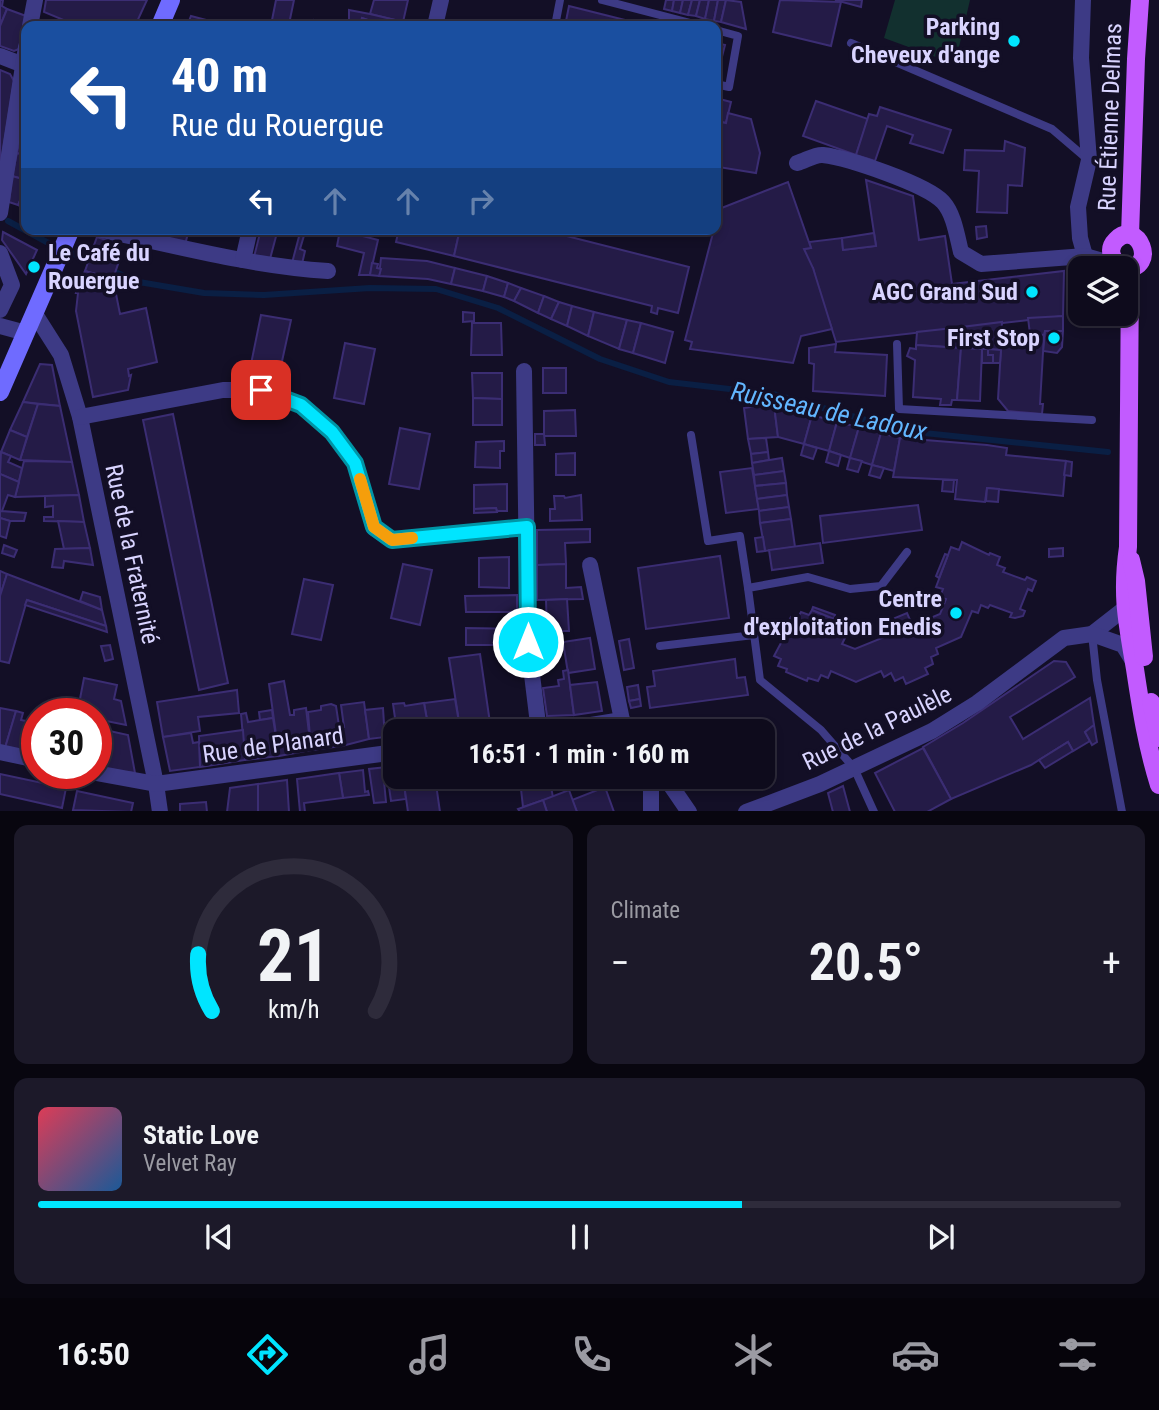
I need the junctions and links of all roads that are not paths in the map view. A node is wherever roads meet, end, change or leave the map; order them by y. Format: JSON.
{"nodes":[{"id":1,"x":35,"y":0,"type":"edge"},
{"id":2,"x":171,"y":0,"type":"edge"},
{"id":3,"x":441,"y":0,"type":"edge"},
{"id":4,"x":560,"y":0,"type":"edge"},
{"id":5,"x":602,"y":0,"type":"edge"},
{"id":6,"x":1083,"y":0,"type":"edge"},
{"id":7,"x":1140,"y":0,"type":"edge"},
{"id":8,"x":31,"y":21,"type":"edge"},
{"id":9,"x":162,"y":21,"type":"edge"},
{"id":10,"x":436,"y":21,"type":"edge"},
{"id":11,"x":556,"y":21,"type":"edge"},
{"id":12,"x":683,"y":21,"type":"edge"},
{"id":13,"x":721,"y":31,"type":"edge"},
{"id":14,"x":851,"y":43,"type":"dead end"},
{"id":15,"x":0,"y":56,"type":"edge"},
{"id":16,"x":21,"y":64,"type":"edge"},
{"id":17,"x":721,"y":85,"type":"edge"},
{"id":18,"x":21,"y":89,"type":"edge"},
{"id":19,"x":1089,"y":160,"type":"junction"},
{"id":20,"x":797,"y":163,"type":"dead end"},
{"id":21,"x":0,"y":212,"type":"edge"},
{"id":22,"x":68,"y":235,"type":"edge"},
{"id":23,"x":125,"y":235,"type":"edge"},
{"id":24,"x":249,"y":235,"type":"edge"},
{"id":25,"x":1130,"y":235,"type":"junction"},
{"id":26,"x":1112,"y":245,"type":"junction"},
{"id":27,"x":0,"y":253,"type":"edge"},
{"id":28,"x":1085,"y":256,"type":"joint"},
{"id":29,"x":1112,"y":256,"type":"edge"},
{"id":30,"x":1068,"y":257,"type":"edge"},
{"id":31,"x":243,"y":260,"type":"junction"},
{"id":32,"x":1138,"y":264,"type":"edge"},
{"id":33,"x":328,"y":271,"type":"dead end"},
{"id":34,"x":0,"y":310,"type":"edge"},
{"id":35,"x":35,"y":314,"type":"junction"},
{"id":36,"x":0,"y":326,"type":"edge"},
{"id":37,"x":1126,"y":326,"type":"edge"},
{"id":38,"x":26,"y":333,"type":"junction"},
{"id":39,"x":897,"y":344,"type":"dead end"},
{"id":40,"x":524,"y":372,"type":"dead end"},
{"id":41,"x":0,"y":392,"type":"edge"},
{"id":42,"x":80,"y":417,"type":"junction"},
{"id":43,"x":1092,"y":420,"type":"dead end"},
{"id":44,"x":691,"y":435,"type":"dead end"},
{"id":45,"x":527,"y":527,"type":"junction"},
{"id":46,"x":1128,"y":547,"type":"junction"},
{"id":47,"x":907,"y":552,"type":"dead end"},
{"id":48,"x":590,"y":565,"type":"dead end"},
{"id":49,"x":748,"y":588,"type":"junction"},
{"id":50,"x":1124,"y":609,"type":"junction"},
{"id":51,"x":1093,"y":634,"type":"junction"},
{"id":52,"x":754,"y":635,"type":"junction"},
{"id":53,"x":660,"y":646,"type":"dead end"},
{"id":54,"x":1133,"y":661,"type":"junction"},
{"id":55,"x":537,"y":719,"type":"edge"},
{"id":56,"x":624,"y":719,"type":"edge"},
{"id":57,"x":1159,"y":738,"type":"edge"},
{"id":58,"x":0,"y":752,"type":"edge"},
{"id":59,"x":383,"y":754,"type":"edge"},
{"id":60,"x":21,"y":757,"type":"edge"},
{"id":61,"x":854,"y":768,"type":"junction"},
{"id":62,"x":112,"y":776,"type":"edge"},
{"id":63,"x":156,"y":784,"type":"junction"},
{"id":64,"x":1159,"y":785,"type":"edge"},
{"id":65,"x":651,"y":789,"type":"edge"},
{"id":66,"x":674,"y":789,"type":"edge"},
{"id":67,"x":160,"y":811,"type":"edge"},
{"id":68,"x":651,"y":811,"type":"edge"},
{"id":69,"x":690,"y":811,"type":"edge"},
{"id":70,"x":746,"y":811,"type":"edge"},
{"id":71,"x":874,"y":811,"type":"edge"},
{"id":72,"x":1122,"y":811,"type":"edge"}],
"edges":[{"from":1,"to":8,"type":"street"},
{"from":2,"to":9,"type":"main road"},
{"from":3,"to":10,"type":"street"},
{"from":4,"to":11,"type":"lane"},
{"from":5,"to":12,"type":"lane"},
{"from":6,"to":19,"type":"street"},
{"from":7,"to":25,"type":"main road","name":"Rue Étienne Delmas"},
{"from":13,"to":17,"type":"lane"},
{"from":14,"to":19,"type":"lane"},
{"from":15,"to":16,"type":"street"},
{"from":18,"to":21,"type":"street"},
{"from":19,"to":28,"type":"street"},
{"from":20,"to":30,"type":"street"},
{"from":22,"to":35,"type":"main road"},
{"from":23,"to":31,"type":"street"},
{"from":24,"to":31,"type":"street"},
{"from":25,"to":26,"type":"main road","name":"Rue Étienne Delmas"},
{"from":25,"to":32,"type":"main road","name":"Rue Étienne Delmas"},
{"from":26,"to":28,"type":"street"},
{"from":26,"to":29,"type":"main road","name":"Rue Étienne Delmas"},
{"from":27,"to":34,"type":"street"},
{"from":31,"to":33,"type":"street"},
{"from":35,"to":38,"type":"main road"},
{"from":35,"to":42,"type":"street","name":"Rue de la Fraternité"},
{"from":36,"to":38,"type":"street"},
{"from":37,"to":46,"type":"main road","name":"Rue Étienne Delmas"},
{"from":38,"to":41,"type":"main road"},
{"from":39,"to":43,"type":"lane"},
{"from":40,"to":45,"type":"street"},
{"from":42,"to":45,"type":"street"},
{"from":42,"to":63,"type":"street","name":"Rue de la Fraternité"},
{"from":44,"to":49,"type":"lane"},
{"from":45,"to":55,"type":"street"},
{"from":46,"to":50,"type":"main road","name":"Rue Étienne Delmas"},
{"from":46,"to":57,"type":"main road","name":"Rue Étienne Delmas"},
{"from":47,"to":49,"type":"lane"},
{"from":48,"to":56,"type":"street"},
{"from":49,"to":52,"type":"lane"},
{"from":50,"to":51,"type":"street","name":"Rue de la Paulèle"},
{"from":50,"to":54,"type":"main road","name":"Rue Étienne Delmas"},
{"from":51,"to":54,"type":"street"},
{"from":51,"to":61,"type":"street","name":"Rue de la Paulèle"},
{"from":51,"to":72,"type":"lane"},
{"from":52,"to":53,"type":"lane"},
{"from":52,"to":61,"type":"lane"},
{"from":54,"to":64,"type":"main road","name":"Rue Étienne Delmas"},
{"from":58,"to":60,"type":"street"},
{"from":59,"to":63,"type":"street","name":"Rue de Planard"},
{"from":61,"to":70,"type":"street","name":"Rue de la Paulèle"},
{"from":61,"to":71,"type":"lane"},
{"from":62,"to":63,"type":"street","name":"Rue de Planard"},
{"from":63,"to":67,"type":"street","name":"Rue de la Fraternité"},
{"from":65,"to":68,"type":"street"},
{"from":66,"to":69,"type":"street"}]}
